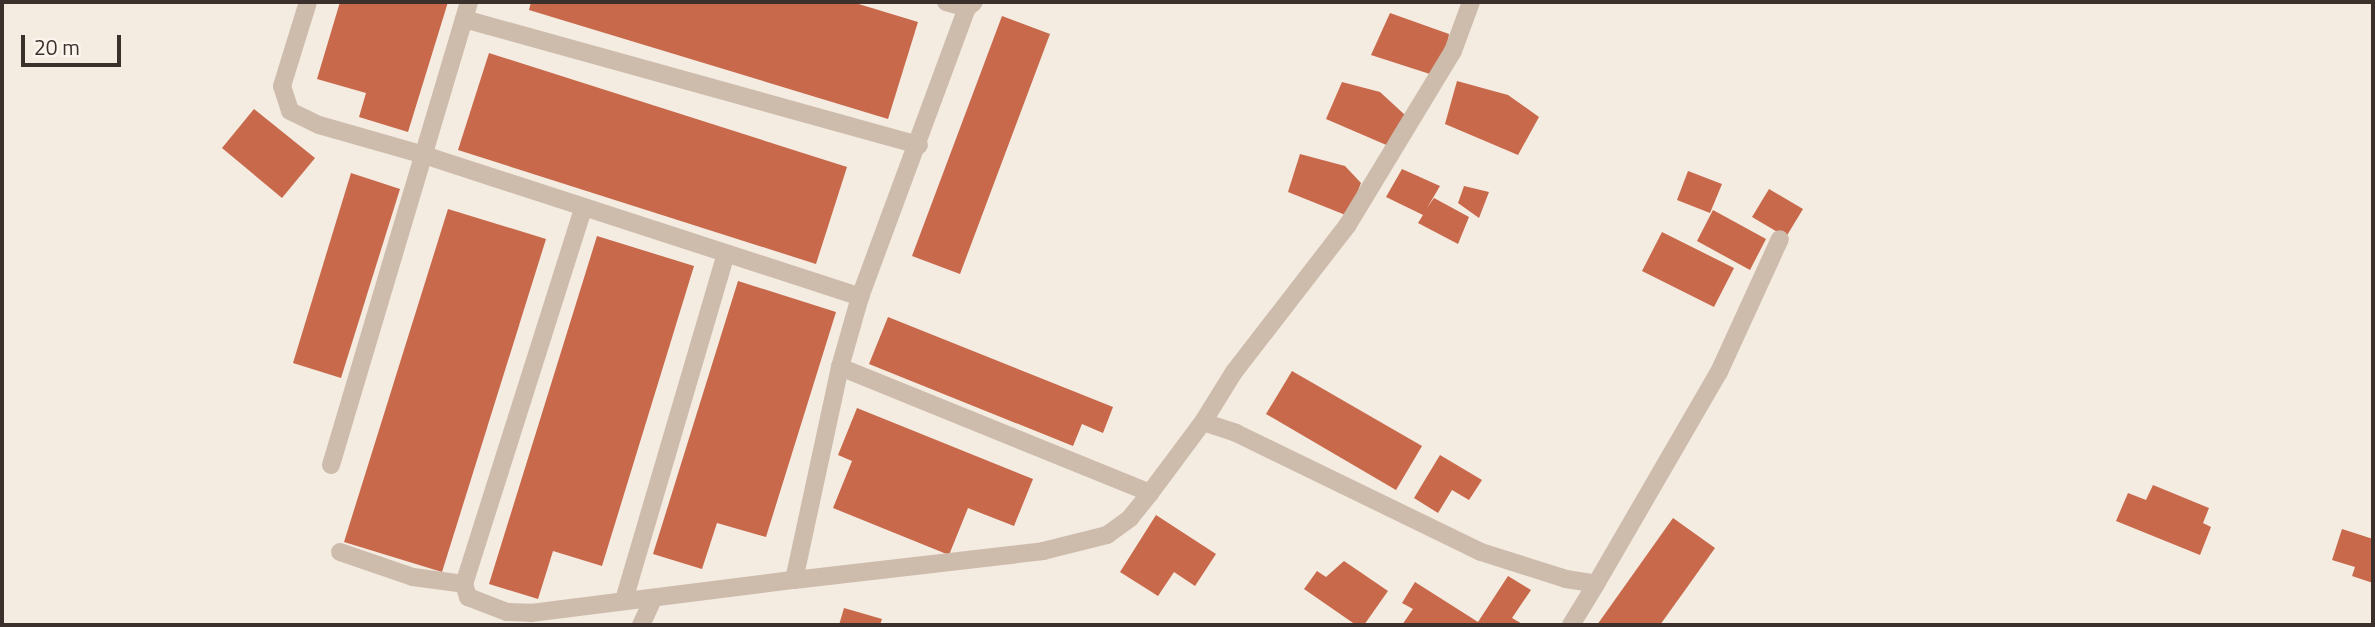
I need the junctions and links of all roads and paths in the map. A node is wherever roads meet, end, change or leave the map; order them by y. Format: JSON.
{"nodes":[{"id":1,"x":308,"y":2,"type":"edge"},
{"id":2,"x":946,"y":2,"type":"edge"},
{"id":3,"x":1471,"y":2,"type":"edge"},
{"id":4,"x":970,"y":5,"type":"edge"},
{"id":5,"x":466,"y":10,"type":"edge"},
{"id":6,"x":919,"y":145,"type":"junction"},
{"id":7,"x":424,"y":155,"type":"junction"},
{"id":8,"x":583,"y":209,"type":"junction"},
{"id":9,"x":1780,"y":239,"type":"dead end"},
{"id":10,"x":726,"y":254,"type":"junction"},
{"id":11,"x":860,"y":297,"type":"junction"},
{"id":12,"x":840,"y":368,"type":"junction"},
{"id":13,"x":1203,"y":422,"type":"junction"},
{"id":14,"x":331,"y":465,"type":"dead end"},
{"id":15,"x":1150,"y":493,"type":"junction"},
{"id":16,"x":340,"y":552,"type":"dead end"},
{"id":17,"x":794,"y":580,"type":"junction"},
{"id":18,"x":464,"y":584,"type":"junction"},
{"id":19,"x":1596,"y":584,"type":"junction"},
{"id":20,"x":653,"y":598,"type":"junction"},
{"id":21,"x":624,"y":600,"type":"junction"},
{"id":22,"x":641,"y":625,"type":"edge"},
{"id":23,"x":1571,"y":625,"type":"edge"}],
"edges":[{"from":1,"to":7,"type":"street"},
{"from":2,"to":4,"type":"street"},
{"from":3,"to":13,"type":"street"},
{"from":4,"to":6,"type":"street"},
{"from":5,"to":6,"type":"street"},
{"from":5,"to":7,"type":"street"},
{"from":6,"to":11,"type":"street"},
{"from":7,"to":8,"type":"street"},
{"from":7,"to":14,"type":"street"},
{"from":8,"to":10,"type":"street"},
{"from":8,"to":18,"type":"street"},
{"from":9,"to":19,"type":"street"},
{"from":10,"to":11,"type":"street"},
{"from":10,"to":21,"type":"street"},
{"from":11,"to":12,"type":"street"},
{"from":12,"to":15,"type":"street"},
{"from":12,"to":17,"type":"street"},
{"from":13,"to":15,"type":"street"},
{"from":13,"to":19,"type":"street"},
{"from":15,"to":17,"type":"street"},
{"from":16,"to":18,"type":"street"},
{"from":17,"to":20,"type":"street"},
{"from":18,"to":21,"type":"street"},
{"from":19,"to":23,"type":"street"},
{"from":20,"to":21,"type":"street"},
{"from":20,"to":22,"type":"street"}]}
